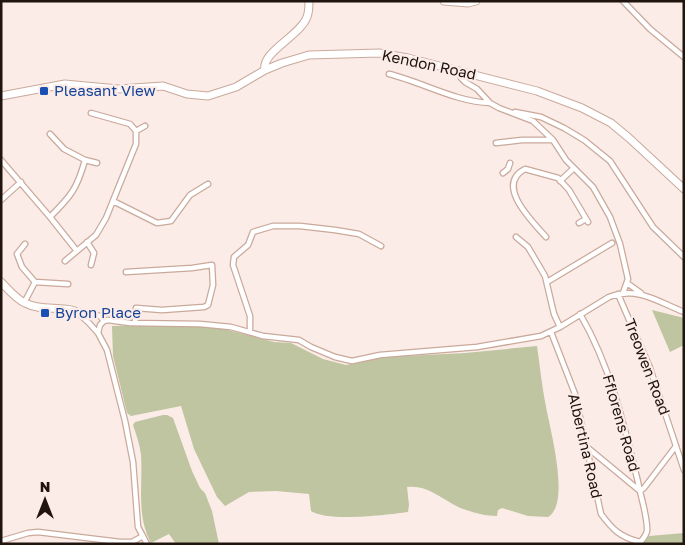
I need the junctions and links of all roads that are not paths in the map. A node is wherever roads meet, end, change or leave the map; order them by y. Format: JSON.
{"nodes":[{"id":1,"x":309,"y":1,"type":"edge"},
{"id":2,"x":444,"y":1,"type":"edge"},
{"id":3,"x":476,"y":1,"type":"edge"},
{"id":4,"x":623,"y":1,"type":"edge"},
{"id":5,"x":684,"y":57,"type":"edge"},
{"id":6,"x":265,"y":70,"type":"junction"},
{"id":7,"x":461,"y":72,"type":"junction"},
{"id":8,"x":389,"y":74,"type":"dead end"},
{"id":9,"x":1,"y":96,"type":"edge"},
{"id":10,"x":490,"y":103,"type":"junction"},
{"id":11,"x":91,"y":112,"type":"dead end"},
{"id":12,"x":513,"y":112,"type":"junction"},
{"id":13,"x":145,"y":126,"type":"dead end"},
{"id":14,"x":136,"y":131,"type":"junction"},
{"id":15,"x":50,"y":134,"type":"dead end"},
{"id":16,"x":553,"y":140,"type":"junction"},
{"id":17,"x":496,"y":142,"type":"dead end"},
{"id":18,"x":1,"y":160,"type":"edge"},
{"id":19,"x":85,"y":160,"type":"junction"},
{"id":20,"x":97,"y":163,"type":"dead end"},
{"id":21,"x":510,"y":163,"type":"dead end"},
{"id":22,"x":574,"y":168,"type":"junction"},
{"id":23,"x":508,"y":169,"type":"junction"},
{"id":24,"x":503,"y":173,"type":"dead end"},
{"id":25,"x":516,"y":176,"type":"junction"},
{"id":26,"x":560,"y":180,"type":"junction"},
{"id":27,"x":21,"y":182,"type":"junction"},
{"id":28,"x":208,"y":184,"type":"dead end"},
{"id":29,"x":684,"y":188,"type":"edge"},
{"id":30,"x":1,"y":200,"type":"edge"},
{"id":31,"x":113,"y":201,"type":"junction"},
{"id":32,"x":50,"y":217,"type":"junction"},
{"id":33,"x":579,"y":223,"type":"dead end"},
{"id":34,"x":516,"y":237,"type":"dead end"},
{"id":35,"x":546,"y":237,"type":"dead end"},
{"id":36,"x":87,"y":242,"type":"junction"},
{"id":37,"x":612,"y":243,"type":"dead end"},
{"id":38,"x":25,"y":244,"type":"dead end"},
{"id":39,"x":381,"y":246,"type":"dead end"},
{"id":40,"x":77,"y":251,"type":"junction"},
{"id":41,"x":684,"y":257,"type":"edge"},
{"id":42,"x":66,"y":261,"type":"dead end"},
{"id":43,"x":91,"y":265,"type":"dead end"},
{"id":44,"x":126,"y":272,"type":"dead end"},
{"id":45,"x":1,"y":282,"type":"edge"},
{"id":46,"x":35,"y":282,"type":"junction"},
{"id":47,"x":547,"y":282,"type":"junction"},
{"id":48,"x":627,"y":283,"type":"junction"},
{"id":49,"x":68,"y":284,"type":"dead end"},
{"id":50,"x":620,"y":294,"type":"junction"},
{"id":51,"x":642,"y":294,"type":"junction"},
{"id":52,"x":24,"y":303,"type":"junction"},
{"id":53,"x":76,"y":311,"type":"junction"},
{"id":54,"x":684,"y":312,"type":"edge"},
{"id":55,"x":580,"y":314,"type":"junction"},
{"id":56,"x":104,"y":322,"type":"junction"},
{"id":57,"x":135,"y":323,"type":"junction"},
{"id":58,"x":560,"y":327,"type":"junction"},
{"id":59,"x":250,"y":332,"type":"junction"},
{"id":60,"x":551,"y":332,"type":"junction"},
{"id":61,"x":98,"y":333,"type":"junction"},
{"id":62,"x":676,"y":446,"type":"junction"},
{"id":63,"x":588,"y":448,"type":"junction"},
{"id":64,"x":684,"y":470,"type":"edge"},
{"id":65,"x":640,"y":491,"type":"junction"},
{"id":66,"x":143,"y":536,"type":"junction"},
{"id":67,"x":1,"y":541,"type":"edge"},
{"id":68,"x":640,"y":543,"type":"edge"},
{"id":69,"x":147,"y":544,"type":"edge"}],
"edges":[{"from":1,"to":6,"type":"main road"},
{"from":2,"to":3,"type":"main road"},
{"from":4,"to":5,"type":"street"},
{"from":6,"to":7,"type":"main road","name":"Kendon Road"},
{"from":6,"to":9,"type":"main road","name":"Kendon Road"},
{"from":7,"to":10,"type":"street"},
{"from":7,"to":29,"type":"main road","name":"Kendon Road"},
{"from":8,"to":10,"type":"street"},
{"from":10,"to":12,"type":"street"},
{"from":11,"to":14,"type":"street"},
{"from":12,"to":16,"type":"street"},
{"from":12,"to":41,"type":"street"},
{"from":13,"to":14,"type":"street"},
{"from":14,"to":31,"type":"street"},
{"from":15,"to":19,"type":"street"},
{"from":16,"to":17,"type":"street"},
{"from":16,"to":22,"type":"street"},
{"from":18,"to":27,"type":"street"},
{"from":19,"to":20,"type":"street"},
{"from":19,"to":32,"type":"street"},
{"from":21,"to":23,"type":"street"},
{"from":22,"to":26,"type":"street"},
{"from":22,"to":48,"type":"street"},
{"from":23,"to":24,"type":"street"},
{"from":23,"to":25,"type":"street"},
{"from":25,"to":26,"type":"street"},
{"from":25,"to":35,"type":"street"},
{"from":26,"to":33,"type":"street"},
{"from":27,"to":30,"type":"street"},
{"from":27,"to":32,"type":"street"},
{"from":28,"to":31,"type":"street"},
{"from":31,"to":36,"type":"street"},
{"from":32,"to":40,"type":"street"},
{"from":34,"to":47,"type":"street"},
{"from":36,"to":40,"type":"street"},
{"from":36,"to":43,"type":"street"},
{"from":37,"to":47,"type":"street"},
{"from":38,"to":46,"type":"street"},
{"from":39,"to":59,"type":"street"},
{"from":40,"to":42,"type":"street"},
{"from":44,"to":57,"type":"street"},
{"from":45,"to":52,"type":"main road"},
{"from":46,"to":49,"type":"street"},
{"from":46,"to":52,"type":"street"},
{"from":47,"to":58,"type":"street"},
{"from":48,"to":50,"type":"street"},
{"from":48,"to":51,"type":"street"},
{"from":50,"to":51,"type":"street"},
{"from":50,"to":55,"type":"street"},
{"from":50,"to":62,"type":"street","name":"Treowen Road"},
{"from":51,"to":54,"type":"street"},
{"from":52,"to":53,"type":"main road"},
{"from":53,"to":56,"type":"street"},
{"from":53,"to":61,"type":"street"},
{"from":55,"to":58,"type":"street"},
{"from":55,"to":65,"type":"street","name":"Fflorens Road"},
{"from":56,"to":57,"type":"street"},
{"from":56,"to":61,"type":"street"},
{"from":57,"to":59,"type":"street"},
{"from":58,"to":60,"type":"street"},
{"from":59,"to":60,"type":"street"},
{"from":60,"to":63,"type":"street","name":"Albertina Road"},
{"from":61,"to":66,"type":"street"},
{"from":62,"to":64,"type":"street","name":"Treowen Road"},
{"from":62,"to":65,"type":"street"},
{"from":63,"to":65,"type":"street"},
{"from":63,"to":68,"type":"street","name":"Albertina Road"},
{"from":65,"to":68,"type":"street","name":"Fflorens Road"},
{"from":66,"to":67,"type":"street"},
{"from":66,"to":69,"type":"street"}]}
